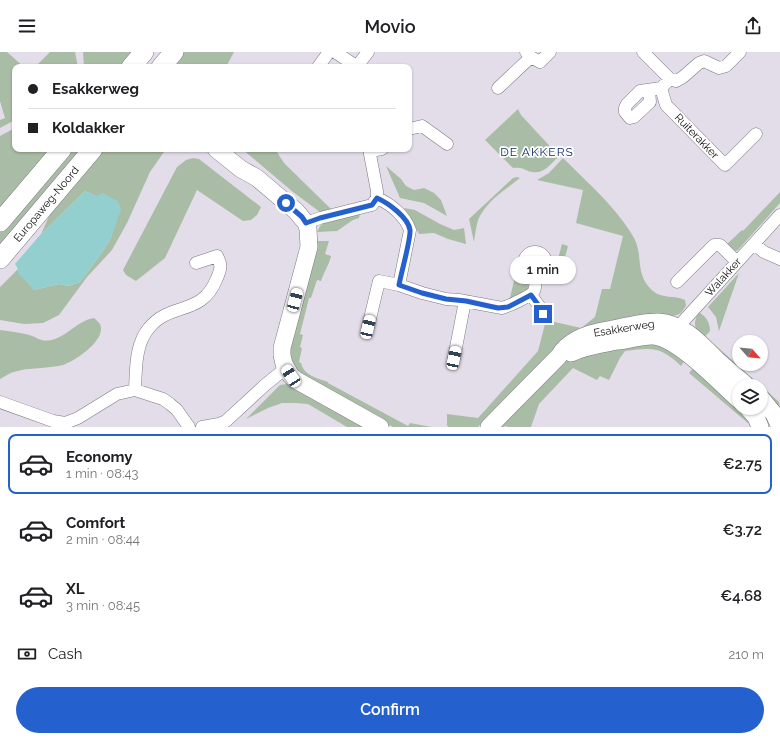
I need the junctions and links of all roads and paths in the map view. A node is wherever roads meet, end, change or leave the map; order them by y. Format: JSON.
{"nodes":[{"id":1,"x":144,"y":52,"type":"edge"},
{"id":2,"x":330,"y":52,"type":"edge"},
{"id":3,"x":335,"y":52,"type":"edge"},
{"id":4,"x":368,"y":52,"type":"edge"},
{"id":5,"x":550,"y":52,"type":"edge"},
{"id":6,"x":643,"y":52,"type":"edge"},
{"id":7,"x":740,"y":52,"type":"edge"},
{"id":8,"x":528,"y":55,"type":"edge"},
{"id":9,"x":134,"y":64,"type":"edge"},
{"id":10,"x":320,"y":64,"type":"edge"},
{"id":11,"x":354,"y":64,"type":"edge"},
{"id":12,"x":359,"y":64,"type":"edge"},
{"id":13,"x":670,"y":79,"type":"junction"},
{"id":14,"x":498,"y":88,"type":"dead end"},
{"id":15,"x":412,"y":128,"type":"edge"},
{"id":16,"x":756,"y":134,"type":"dead end"},
{"id":17,"x":447,"y":144,"type":"dead end"},
{"id":18,"x":59,"y":152,"type":"edge"},
{"id":19,"x":90,"y":152,"type":"edge"},
{"id":20,"x":220,"y":152,"type":"edge"},
{"id":21,"x":233,"y":152,"type":"edge"},
{"id":22,"x":370,"y":152,"type":"edge"},
{"id":23,"x":257,"y":178,"type":"junction"},
{"id":24,"x":377,"y":198,"type":"junction"},
{"id":25,"x":780,"y":215,"type":"edge"},
{"id":26,"x":0,"y":222,"type":"edge"},
{"id":27,"x":306,"y":223,"type":"junction"},
{"id":28,"x":754,"y":244,"type":"junction"},
{"id":29,"x":0,"y":259,"type":"edge"},
{"id":30,"x":780,"y":259,"type":"edge"},
{"id":31,"x":737,"y":262,"type":"junction"},
{"id":32,"x":196,"y":263,"type":"dead end"},
{"id":33,"x":536,"y":275,"type":"dead end"},
{"id":34,"x":677,"y":282,"type":"dead end"},
{"id":35,"x":399,"y":285,"type":"junction"},
{"id":36,"x":531,"y":295,"type":"junction"},
{"id":37,"x":466,"y":301,"type":"junction"},
{"id":38,"x":542,"y":318,"type":"dead end"},
{"id":39,"x":368,"y":327,"type":"dead end"},
{"id":40,"x":674,"y":334,"type":"junction"},
{"id":41,"x":454,"y":358,"type":"dead end"},
{"id":42,"x":286,"y":368,"type":"junction"},
{"id":43,"x":739,"y":379,"type":"edge"},
{"id":44,"x":135,"y":390,"type":"junction"},
{"id":45,"x":732,"y":394,"type":"edge"},
{"id":46,"x":0,"y":402,"type":"edge"},
{"id":47,"x":768,"y":407,"type":"edge"},
{"id":48,"x":754,"y":415,"type":"edge"},
{"id":49,"x":65,"y":425,"type":"edge"},
{"id":50,"x":189,"y":427,"type":"edge"},
{"id":51,"x":202,"y":427,"type":"edge"},
{"id":52,"x":380,"y":427,"type":"edge"},
{"id":53,"x":489,"y":427,"type":"edge"},
{"id":54,"x":760,"y":427,"type":"edge"},
{"id":55,"x":780,"y":427,"type":"edge"}],
"edges":[{"from":1,"to":9,"type":"main road"},
{"from":2,"to":10,"type":"street"},
{"from":3,"to":11,"type":"street"},
{"from":4,"to":12,"type":"street"},
{"from":5,"to":8,"type":"street"},
{"from":6,"to":13,"type":"street"},
{"from":7,"to":13,"type":"street","name":"Ruiterakker"},
{"from":8,"to":14,"type":"street"},
{"from":13,"to":16,"type":"street","name":"Ruiterakker"},
{"from":15,"to":17,"type":"street"},
{"from":18,"to":26,"type":"main road","name":"Europaweg-Noord"},
{"from":19,"to":29,"type":"main road","name":"Europaweg-Noord"},
{"from":20,"to":23,"type":"street"},
{"from":21,"to":23,"type":"street"},
{"from":22,"to":24,"type":"street"},
{"from":23,"to":27,"type":"street"},
{"from":24,"to":27,"type":"street"},
{"from":24,"to":35,"type":"street"},
{"from":25,"to":28,"type":"street","name":"Walakker"},
{"from":27,"to":42,"type":"street"},
{"from":28,"to":30,"type":"street"},
{"from":28,"to":31,"type":"street","name":"Walakker"},
{"from":31,"to":34,"type":"street"},
{"from":31,"to":40,"type":"street","name":"Walakker"},
{"from":32,"to":44,"type":"street"},
{"from":33,"to":36,"type":"street"},
{"from":35,"to":37,"type":"street"},
{"from":35,"to":39,"type":"street"},
{"from":36,"to":37,"type":"street"},
{"from":36,"to":38,"type":"street"},
{"from":37,"to":41,"type":"street"},
{"from":40,"to":43,"type":"street","name":"Esakkerweg"},
{"from":40,"to":45,"type":"street","name":"Esakkerweg"},
{"from":40,"to":53,"type":"street","name":"Esakkerweg"},
{"from":42,"to":51,"type":"street"},
{"from":42,"to":52,"type":"street"},
{"from":44,"to":49,"type":"street"},
{"from":44,"to":50,"type":"street"},
{"from":46,"to":49,"type":"street"},
{"from":47,"to":55,"type":"street"},
{"from":48,"to":54,"type":"street"}]}
